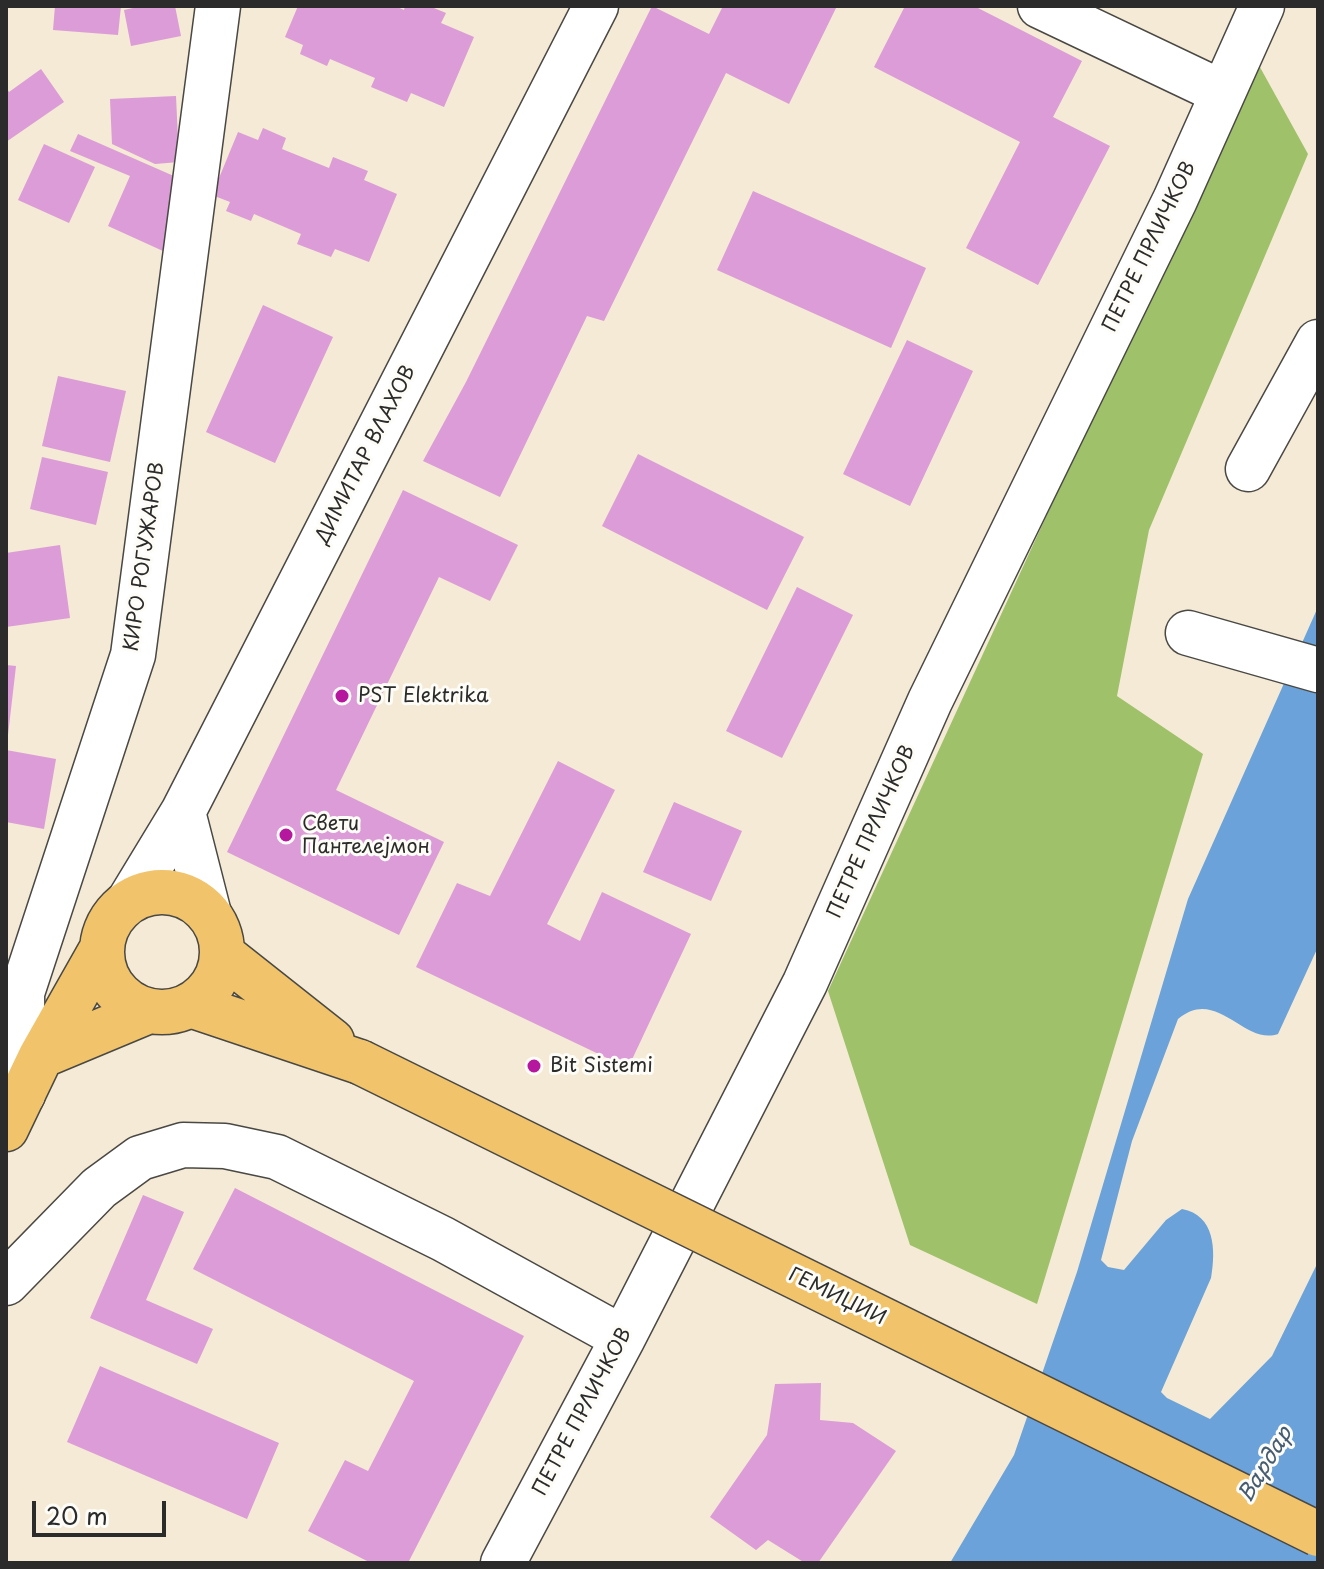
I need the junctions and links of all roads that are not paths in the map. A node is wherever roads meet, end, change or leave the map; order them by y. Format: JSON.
{"nodes":[{"id":1,"x":218,"y":6,"type":"edge"},
{"id":2,"x":596,"y":6,"type":"edge"},
{"id":3,"x":1040,"y":6,"type":"edge"},
{"id":4,"x":1262,"y":6,"type":"edge"},
{"id":5,"x":1221,"y":92,"type":"junction"},
{"id":6,"x":1318,"y":342,"type":"edge"},
{"id":7,"x":1248,"y":469,"type":"dead end"},
{"id":8,"x":1188,"y":633,"type":"dead end"},
{"id":9,"x":1318,"y":670,"type":"edge"},
{"id":10,"x":183,"y":812,"type":"junction"},
{"id":11,"x":129,"y":901,"type":"junction"},
{"id":12,"x":216,"y":934,"type":"junction"},
{"id":13,"x":101,"y":950,"type":"junction"},
{"id":14,"x":170,"y":1008,"type":"junction"},
{"id":15,"x":358,"y":1061,"type":"junction"},
{"id":16,"x":23,"y":1093,"type":"edge"},
{"id":17,"x":6,"y":1283,"type":"edge"},
{"id":18,"x":623,"y":1338,"type":"junction"},
{"id":19,"x":1318,"y":1534,"type":"edge"},
{"id":20,"x":503,"y":1563,"type":"edge"}],
"edges":[{"from":1,"to":16,"type":"street","name":"КИРО РОГУЖАРОВ"},
{"from":2,"to":10,"type":"street","name":"ДИМИТАР ВЛАХОВ"},
{"from":3,"to":5,"type":"street"},
{"from":4,"to":5,"type":"street","name":"ПЕТРЕ ПРЛИЧКОВ"},
{"from":5,"to":18,"type":"street","name":"ПЕТРЕ ПРЛИЧКОВ"},
{"from":6,"to":7,"type":"street"},
{"from":8,"to":9,"type":"street"},
{"from":10,"to":11,"type":"street","name":"ДИМИТАР ВЛАХОВ"},
{"from":10,"to":12,"type":"street"},
{"from":11,"to":12,"type":"main road"},
{"from":11,"to":13,"type":"main road"},
{"from":12,"to":14,"type":"main road"},
{"from":12,"to":15,"type":"main road"},
{"from":13,"to":14,"type":"main road"},
{"from":13,"to":16,"type":"main road"},
{"from":14,"to":15,"type":"main road"},
{"from":14,"to":16,"type":"main road"},
{"from":15,"to":19,"type":"main road","name":"ГЕМИЏИИ","bridge":true},
{"from":17,"to":18,"type":"street"},
{"from":18,"to":20,"type":"street","name":"ПЕТРЕ ПРЛИЧКОВ"}]}
